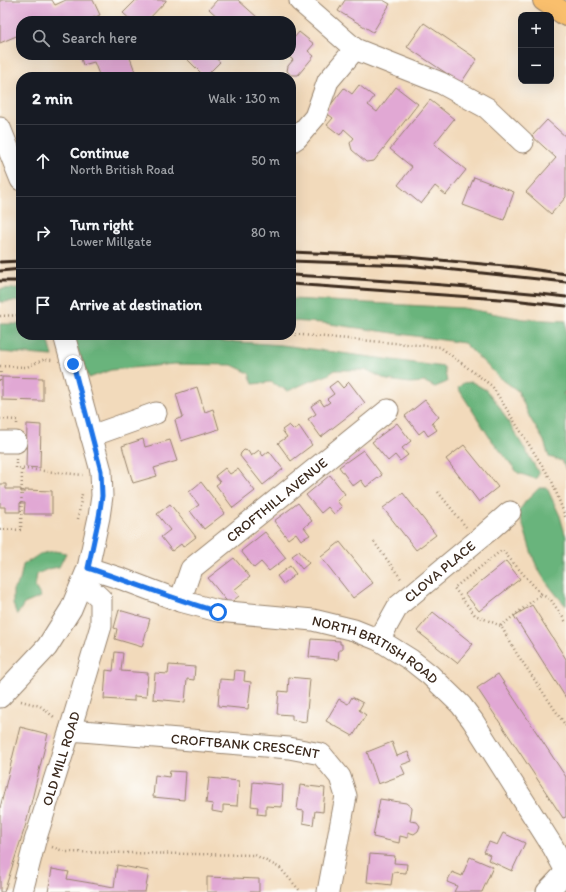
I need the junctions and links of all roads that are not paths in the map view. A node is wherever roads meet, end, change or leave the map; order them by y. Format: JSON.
{"nodes":[{"id":1,"x":544,"y":0,"type":"edge"},
{"id":2,"x":300,"y":1,"type":"edge"},
{"id":3,"x":566,"y":15,"type":"edge"},
{"id":4,"x":355,"y":49,"type":"junction"},
{"id":5,"x":0,"y":128,"type":"edge"},
{"id":6,"x":296,"y":139,"type":"edge"},
{"id":7,"x":523,"y":142,"type":"dead end"},
{"id":8,"x":16,"y":165,"type":"edge"},
{"id":9,"x":66,"y":340,"type":"edge"},
{"id":10,"x":388,"y":410,"type":"dead end"},
{"id":11,"x":156,"y":413,"type":"dead end"},
{"id":12,"x":91,"y":436,"type":"junction"},
{"id":13,"x":510,"y":512,"type":"dead end"},
{"id":14,"x":85,"y":575,"type":"junction"},
{"id":15,"x":180,"y":601,"type":"junction"},
{"id":16,"x":379,"y":640,"type":"junction"},
{"id":17,"x":1,"y":696,"type":"edge"},
{"id":18,"x":70,"y":730,"type":"junction"},
{"id":19,"x":566,"y":871,"type":"edge"},
{"id":20,"x":22,"y":892,"type":"edge"},
{"id":21,"x":328,"y":892,"type":"edge"},
{"id":22,"x":547,"y":892,"type":"edge"}],
"edges":[{"from":1,"to":3,"type":"highway"},
{"from":2,"to":4,"type":"street"},
{"from":4,"to":6,"type":"street"},
{"from":4,"to":7,"type":"street"},
{"from":5,"to":8,"type":"street"},
{"from":9,"to":12,"type":"street"},
{"from":10,"to":15,"type":"street","name":"CROFTHILL AVENUE"},
{"from":11,"to":12,"type":"street"},
{"from":12,"to":14,"type":"street"},
{"from":13,"to":16,"type":"street","name":"CLOVA PLACE"},
{"from":14,"to":15,"type":"street","name":"NORTH BRITISH ROAD"},
{"from":14,"to":17,"type":"street"},
{"from":14,"to":18,"type":"street","name":"OLD MILL ROAD"},
{"from":15,"to":16,"type":"street","name":"NORTH BRITISH ROAD"},
{"from":16,"to":19,"type":"street","name":"NORTH BRITISH ROAD"},
{"from":18,"to":20,"type":"street","name":"OLD MILL ROAD"},
{"from":18,"to":21,"type":"street","name":"CROFTBANK CRESCENT"},
{"from":19,"to":22,"type":"street"}]}
